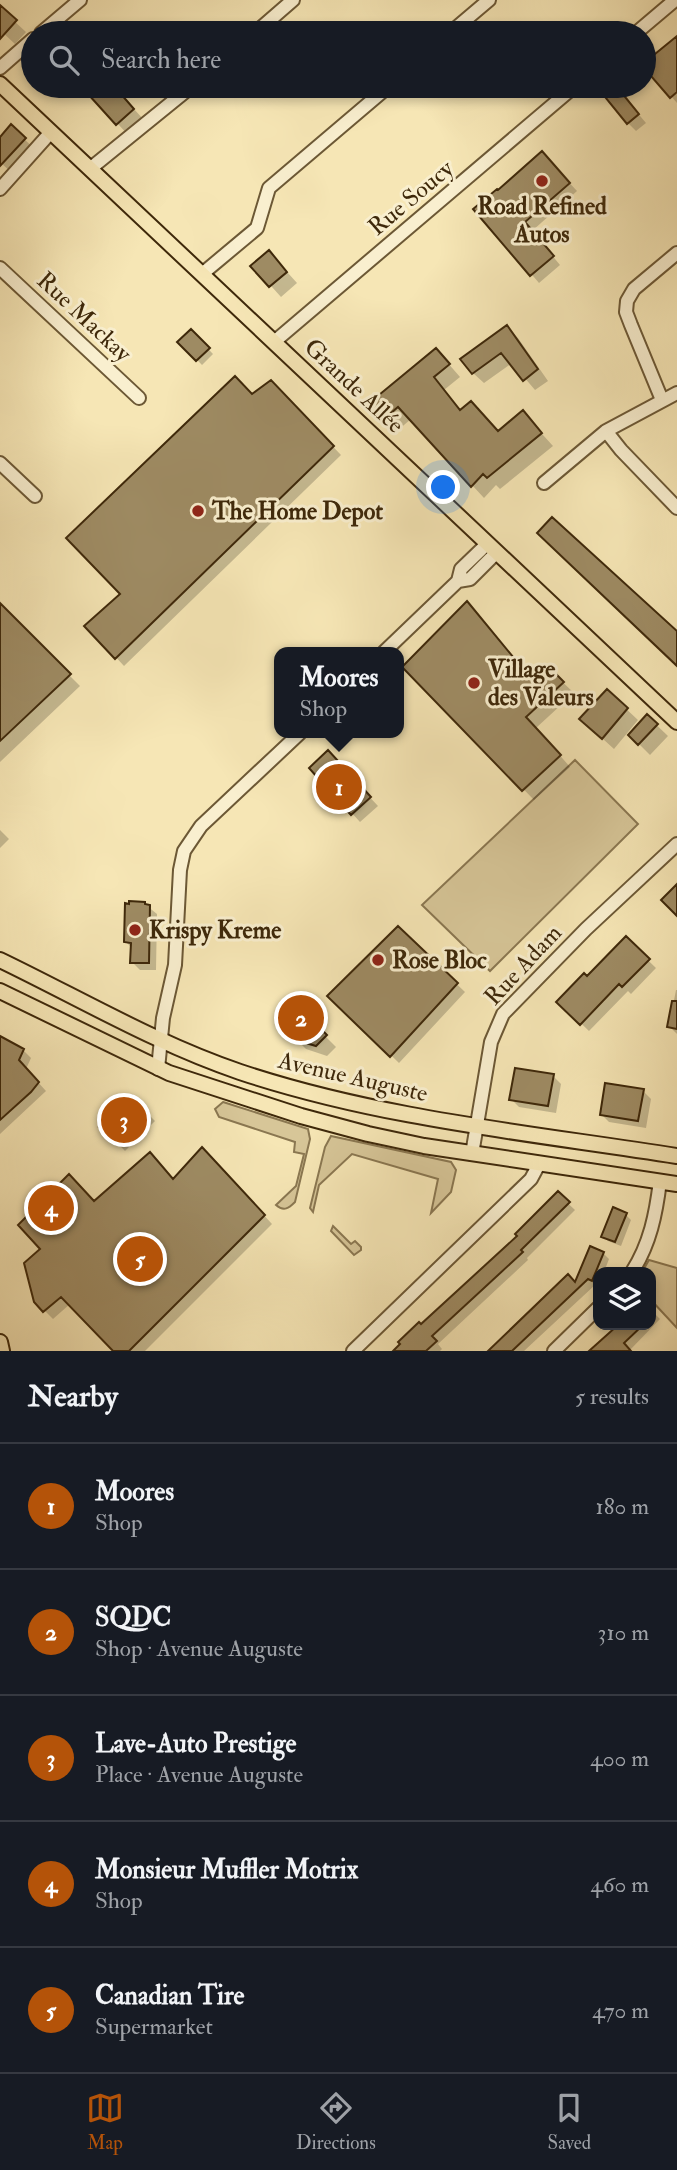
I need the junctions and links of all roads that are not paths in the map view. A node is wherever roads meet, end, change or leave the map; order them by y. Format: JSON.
{"nodes":[{"id":1,"x":80,"y":0,"type":"edge"},
{"id":2,"x":293,"y":0,"type":"edge"},
{"id":3,"x":489,"y":0,"type":"edge"},
{"id":4,"x":676,"y":0,"type":"edge"},
{"id":5,"x":55,"y":21,"type":"edge"},
{"id":6,"x":269,"y":21,"type":"edge"},
{"id":7,"x":464,"y":21,"type":"edge"},
{"id":8,"x":651,"y":21,"type":"edge"},
{"id":9,"x":21,"y":50,"type":"edge"},
{"id":10,"x":0,"y":68,"type":"edge"},
{"id":11,"x":0,"y":83,"type":"edge"},
{"id":12,"x":177,"y":98,"type":"edge"},
{"id":13,"x":375,"y":98,"type":"edge"},
{"id":14,"x":561,"y":98,"type":"edge"},
{"id":15,"x":51,"y":132,"type":"junction"},
{"id":16,"x":91,"y":168,"type":"junction"},
{"id":17,"x":0,"y":189,"type":"edge"},
{"id":18,"x":677,"y":253,"type":"edge"},
{"id":19,"x":0,"y":268,"type":"edge"},
{"id":20,"x":202,"y":274,"type":"junction"},
{"id":21,"x":274,"y":342,"type":"junction"},
{"id":22,"x":677,"y":393,"type":"edge"},
{"id":23,"x":139,"y":398,"type":"dead end"},
{"id":24,"x":662,"y":400,"type":"junction"},
{"id":25,"x":606,"y":431,"type":"junction"},
{"id":26,"x":0,"y":463,"type":"edge"},
{"id":27,"x":544,"y":483,"type":"dead end"},
{"id":28,"x":36,"y":496,"type":"dead end"},
{"id":29,"x":677,"y":508,"type":"edge"},
{"id":30,"x":492,"y":548,"type":"junction"},
{"id":31,"x":389,"y":647,"type":"edge"},
{"id":32,"x":677,"y":722,"type":"edge"},
{"id":33,"x":295,"y":738,"type":"edge"},
{"id":34,"x":677,"y":844,"type":"edge"},
{"id":35,"x":0,"y":960,"type":"edge"},
{"id":36,"x":0,"y":991,"type":"edge"},
{"id":37,"x":160,"y":1039,"type":"junction"},
{"id":38,"x":158,"y":1069,"type":"junction"},
{"id":39,"x":477,"y":1127,"type":"junction"},
{"id":40,"x":472,"y":1154,"type":"junction"},
{"id":41,"x":677,"y":1156,"type":"edge"},
{"id":42,"x":539,"y":1164,"type":"junction"},
{"id":43,"x":660,"y":1181,"type":"junction"},
{"id":44,"x":677,"y":1184,"type":"edge"},
{"id":45,"x":635,"y":1267,"type":"edge"},
{"id":46,"x":593,"y":1313,"type":"edge"},
{"id":47,"x":0,"y":1342,"type":"edge"},
{"id":48,"x":2,"y":1351,"type":"edge"},
{"id":49,"x":353,"y":1351,"type":"edge"},
{"id":50,"x":554,"y":1351,"type":"edge"}],
"edges":[{"from":1,"to":5,"type":"street"},
{"from":2,"to":6,"type":"street"},
{"from":3,"to":7,"type":"street"},
{"from":4,"to":8,"type":"street"},
{"from":9,"to":10,"type":"street"},
{"from":11,"to":15,"type":"main road","name":"Grande Allée"},
{"from":12,"to":16,"type":"street"},
{"from":13,"to":20,"type":"street"},
{"from":14,"to":21,"type":"street","name":"Rue Soucy"},
{"from":15,"to":16,"type":"main road","name":"Grande Allée"},
{"from":15,"to":17,"type":"street"},
{"from":16,"to":20,"type":"main road","name":"Grande Allée"},
{"from":18,"to":24,"type":"street"},
{"from":19,"to":23,"type":"street","name":"Rue Mackay"},
{"from":20,"to":21,"type":"main road","name":"Grande Allée"},
{"from":21,"to":30,"type":"main road","name":"Grande Allée"},
{"from":22,"to":24,"type":"street"},
{"from":24,"to":25,"type":"street"},
{"from":25,"to":27,"type":"street"},
{"from":25,"to":29,"type":"street"},
{"from":26,"to":28,"type":"street"},
{"from":30,"to":31,"type":"street"},
{"from":30,"to":32,"type":"main road","name":"Grande Allée"},
{"from":33,"to":37,"type":"street"},
{"from":34,"to":39,"type":"street","name":"Rue Adam"},
{"from":35,"to":37,"type":"main road","name":"Avenue Auguste"},
{"from":36,"to":38,"type":"main road","name":"Avenue Auguste"},
{"from":37,"to":38,"type":"street"},
{"from":37,"to":39,"type":"main road","name":"Avenue Auguste"},
{"from":38,"to":40,"type":"main road","name":"Avenue Auguste"},
{"from":39,"to":40,"type":"street","name":"Rue Adam"},
{"from":39,"to":41,"type":"main road","name":"Avenue Auguste"},
{"from":40,"to":42,"type":"main road","name":"Avenue Auguste"},
{"from":42,"to":43,"type":"main road","name":"Avenue Auguste"},
{"from":42,"to":49,"type":"street"},
{"from":43,"to":44,"type":"main road","name":"Avenue Auguste"},
{"from":43,"to":45,"type":"street"},
{"from":46,"to":50,"type":"street"},
{"from":47,"to":48,"type":"main road"}]}
